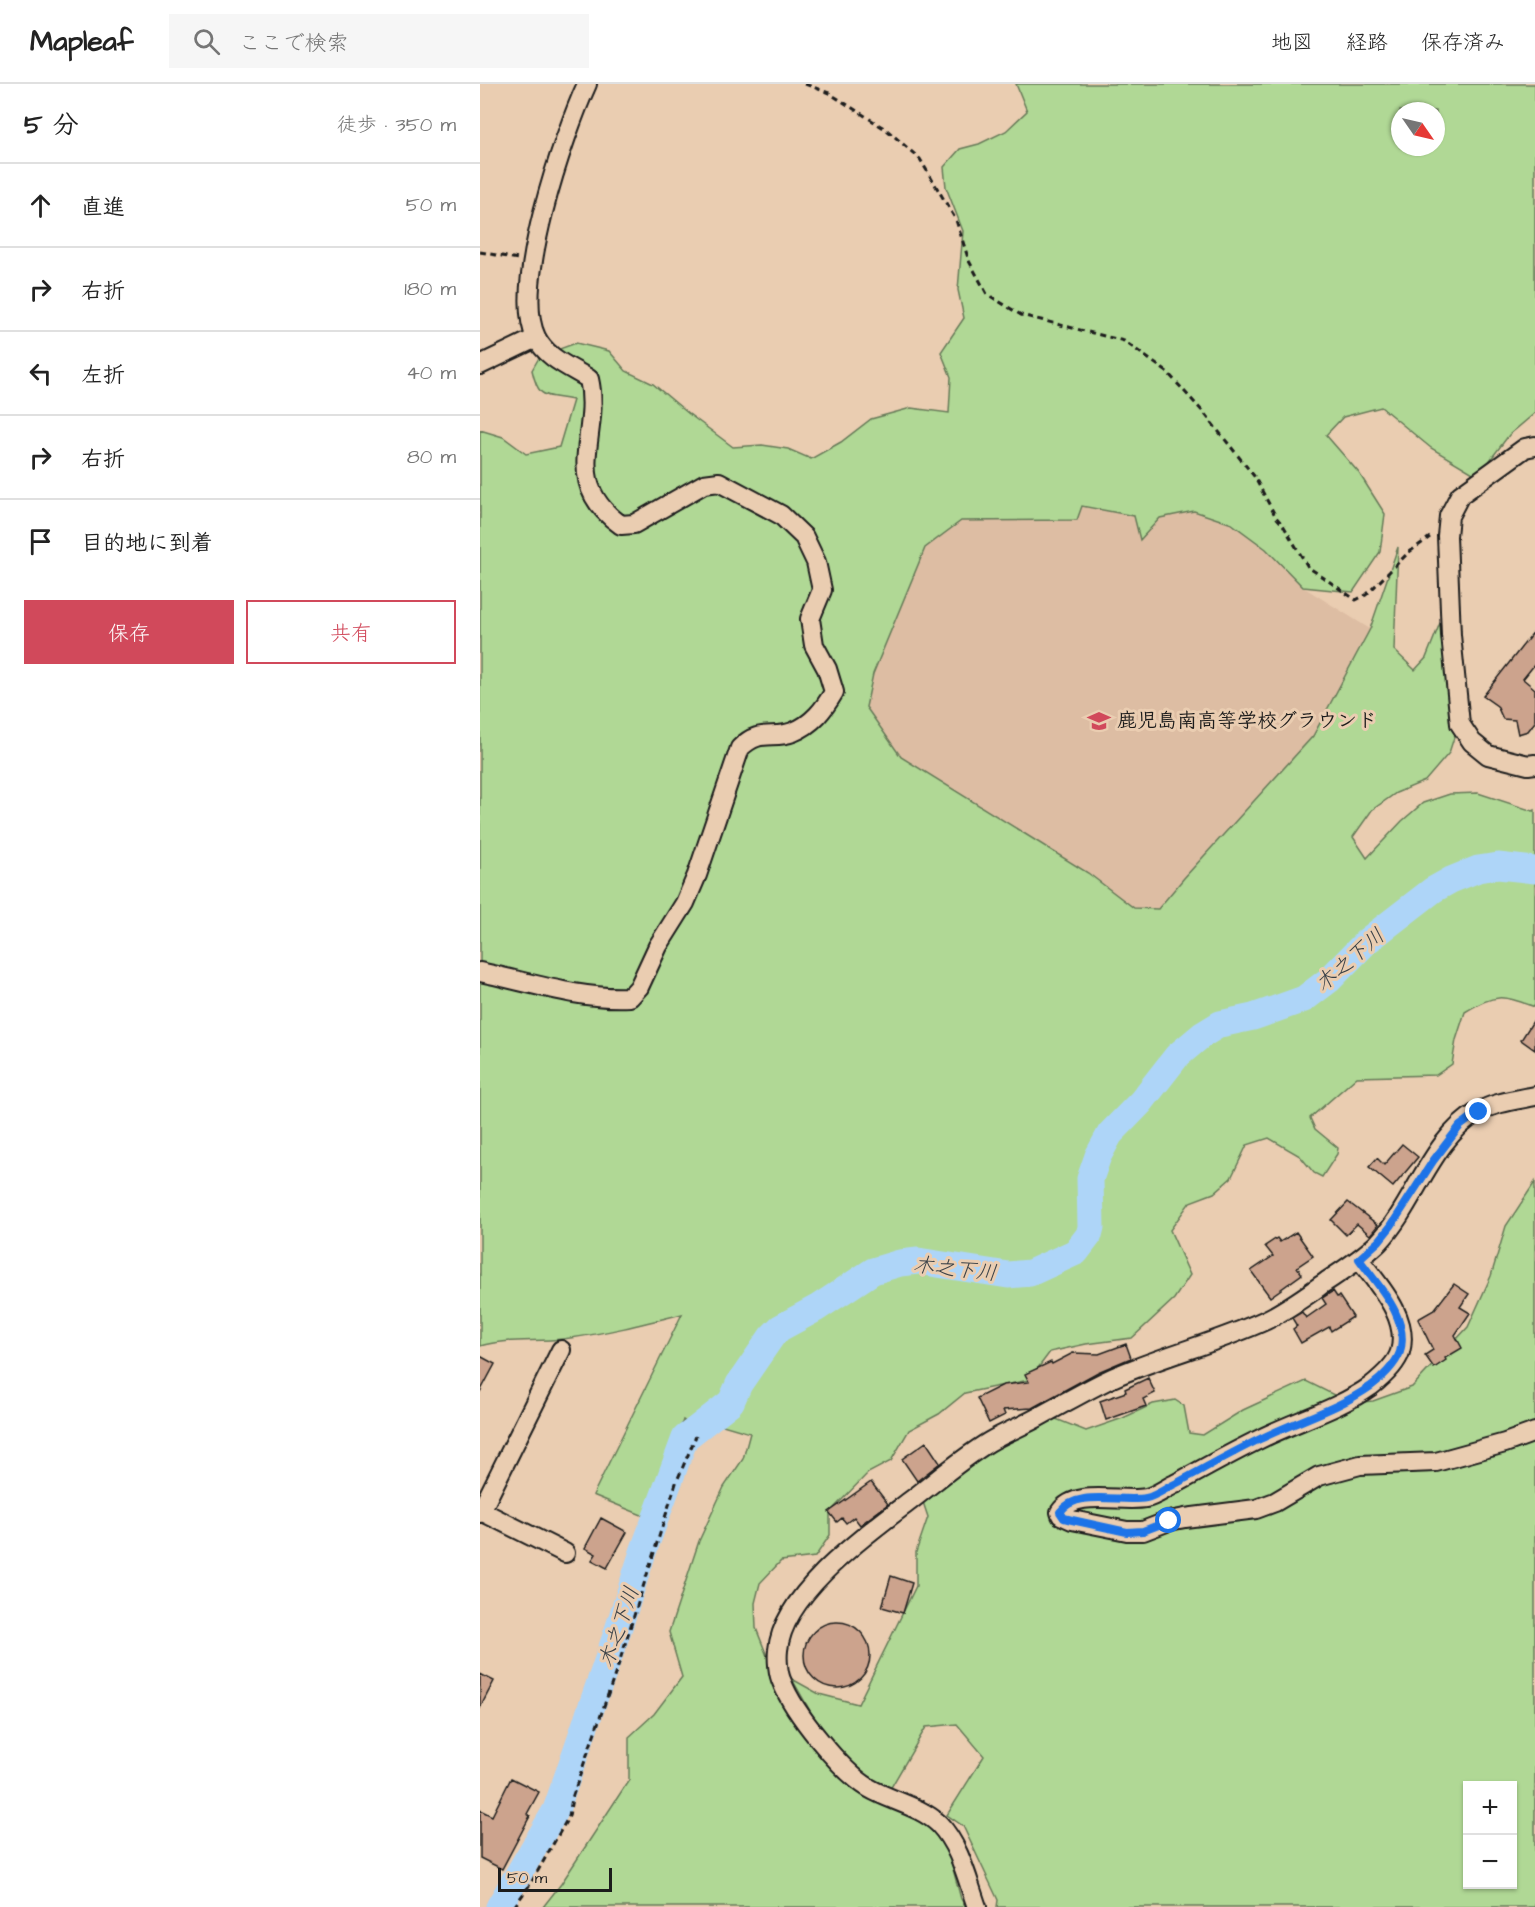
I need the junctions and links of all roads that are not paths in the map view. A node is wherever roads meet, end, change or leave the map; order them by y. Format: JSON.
{"nodes":[{"id":1,"x":587,"y":84,"type":"edge"},
{"id":2,"x":536,"y":338,"type":"junction"},
{"id":3,"x":480,"y":365,"type":"edge"},
{"id":4,"x":1535,"y":446,"type":"edge"},
{"id":5,"x":1535,"y":764,"type":"edge"},
{"id":6,"x":480,"y":972,"type":"edge"},
{"id":7,"x":1535,"y":1096,"type":"edge"},
{"id":8,"x":1359,"y":1259,"type":"junction"},
{"id":9,"x":561,"y":1350,"type":"dead end"},
{"id":10,"x":1535,"y":1432,"type":"edge"},
{"id":11,"x":480,"y":1512,"type":"edge"},
{"id":12,"x":565,"y":1553,"type":"dead end"},
{"id":13,"x":978,"y":1907,"type":"edge"}],
"edges":[{"from":1,"to":2,"type":"street"},
{"from":2,"to":3,"type":"street"},
{"from":2,"to":6,"type":"street"},
{"from":4,"to":5,"type":"street"},
{"from":7,"to":8,"type":"street"},
{"from":8,"to":10,"type":"street"},
{"from":8,"to":13,"type":"street"},
{"from":9,"to":11,"type":"street"},
{"from":11,"to":12,"type":"street"}]}
